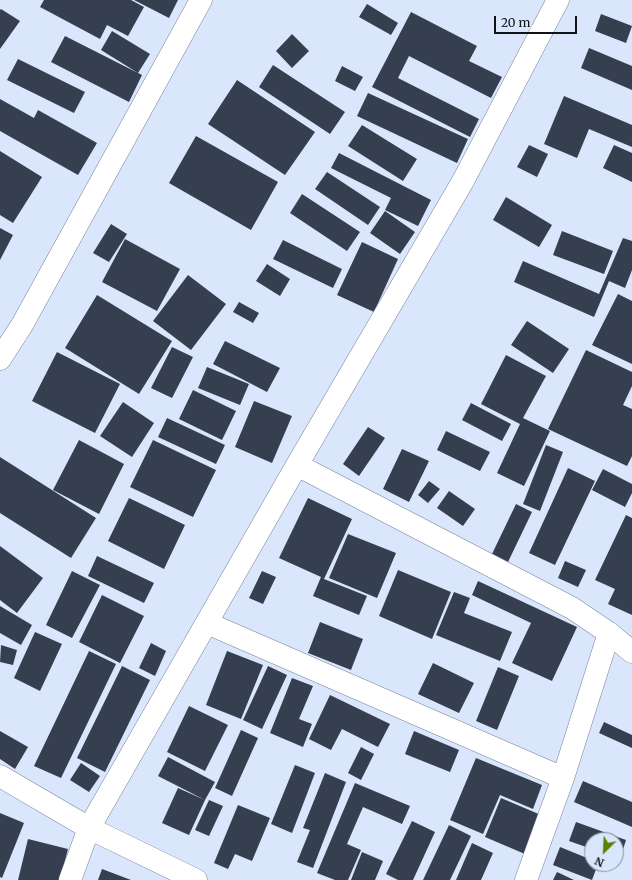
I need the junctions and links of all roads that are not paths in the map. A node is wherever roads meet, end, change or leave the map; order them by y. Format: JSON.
{"nodes":[{"id":1,"x":201,"y":0,"type":"edge"},
{"id":2,"x":558,"y":0,"type":"edge"},
{"id":3,"x":0,"y":359,"type":"edge"},
{"id":4,"x":297,"y":465,"type":"junction"},
{"id":5,"x":207,"y":623,"type":"junction"},
{"id":6,"x":609,"y":633,"type":"junction"},
{"id":7,"x":632,"y":652,"type":"edge"},
{"id":8,"x":0,"y":776,"type":"edge"},
{"id":9,"x":563,"y":778,"type":"junction"},
{"id":10,"x":89,"y":828,"type":"junction"},
{"id":11,"x":70,"y":880,"type":"edge"},
{"id":12,"x":196,"y":880,"type":"edge"},
{"id":13,"x":526,"y":880,"type":"edge"}],
"edges":[{"from":1,"to":3,"type":"street"},
{"from":2,"to":4,"type":"street"},
{"from":4,"to":5,"type":"street"},
{"from":4,"to":6,"type":"street"},
{"from":5,"to":9,"type":"street"},
{"from":5,"to":10,"type":"street"},
{"from":6,"to":7,"type":"street"},
{"from":6,"to":9,"type":"street"},
{"from":8,"to":10,"type":"street"},
{"from":9,"to":13,"type":"street"},
{"from":10,"to":11,"type":"street"},
{"from":10,"to":12,"type":"street"}]}
